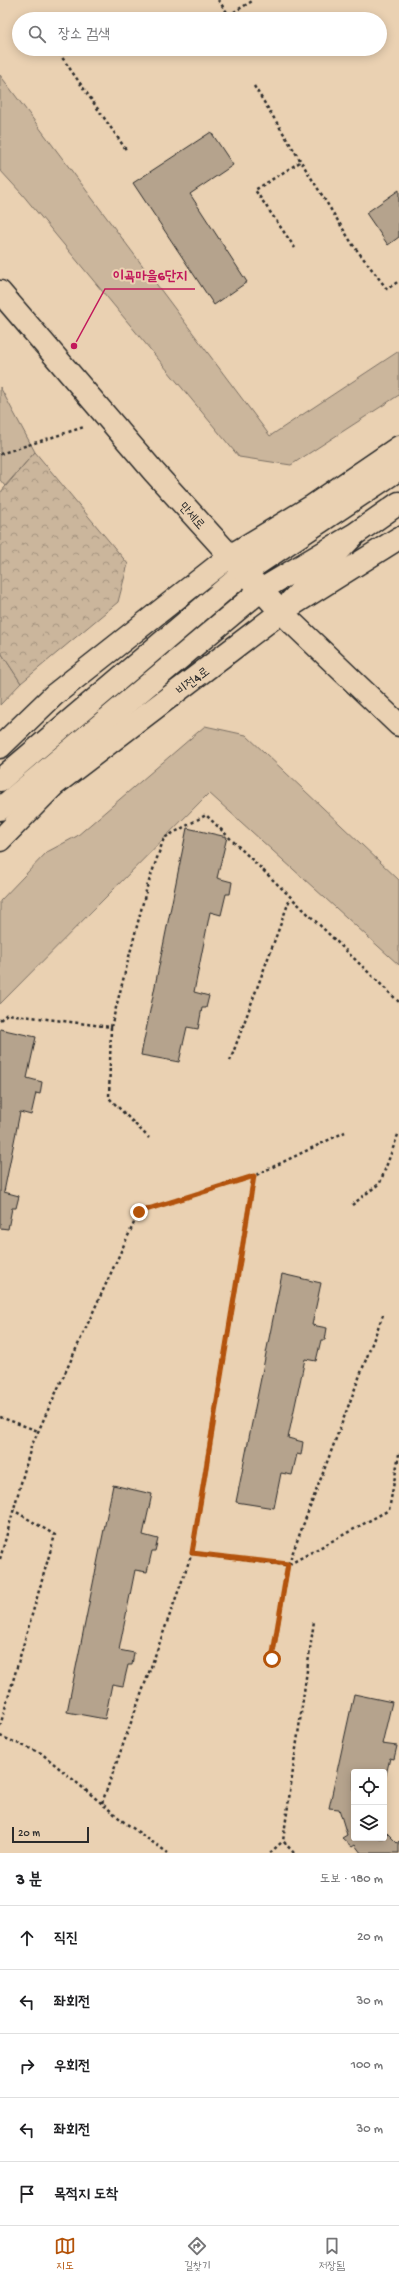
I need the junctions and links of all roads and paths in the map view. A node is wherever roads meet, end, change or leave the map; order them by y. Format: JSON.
{"nodes":[{"id":1,"x":218,"y":0,"type":"edge"},
{"id":2,"x":254,"y":0,"type":"edge"},
{"id":3,"x":227,"y":12,"type":"edge"},
{"id":4,"x":234,"y":12,"type":"edge"},
{"id":5,"x":61,"y":56,"type":"edge"},
{"id":6,"x":254,"y":86,"type":"dead end"},
{"id":7,"x":126,"y":151,"type":"dead end"},
{"id":8,"x":300,"y":162,"type":"junction"},
{"id":9,"x":295,"y":248,"type":"dead end"},
{"id":10,"x":399,"y":281,"type":"edge"},
{"id":11,"x":0,"y":292,"type":"edge"},
{"id":12,"x":109,"y":419,"type":"junction"},
{"id":13,"x":399,"y":447,"type":"edge"},
{"id":14,"x":0,"y":454,"type":"edge"},
{"id":15,"x":399,"y":469,"type":"edge"},
{"id":16,"x":399,"y":503,"type":"edge"},
{"id":17,"x":355,"y":534,"type":"junction"},
{"id":18,"x":399,"y":538,"type":"edge"},
{"id":19,"x":238,"y":564,"type":"junction"},
{"id":20,"x":261,"y":590,"type":"junction"},
{"id":21,"x":281,"y":612,"type":"junction"},
{"id":22,"x":399,"y":725,"type":"edge"},
{"id":23,"x":0,"y":747,"type":"edge"},
{"id":24,"x":0,"y":780,"type":"edge"},
{"id":25,"x":0,"y":809,"type":"edge"},
{"id":26,"x":0,"y":840,"type":"edge"},
{"id":27,"x":291,"y":896,"type":"junction"},
{"id":28,"x":399,"y":1002,"type":"edge"},
{"id":29,"x":0,"y":1020,"type":"edge"},
{"id":30,"x":111,"y":1027,"type":"junction"},
{"id":31,"x":230,"y":1061,"type":"dead end"},
{"id":32,"x":345,"y":1132,"type":"dead end"},
{"id":33,"x":399,"y":1132,"type":"edge"},
{"id":34,"x":149,"y":1138,"type":"dead end"},
{"id":35,"x":254,"y":1176,"type":"junction"},
{"id":36,"x":352,"y":1205,"type":"dead end"},
{"id":37,"x":384,"y":1312,"type":"dead end"},
{"id":38,"x":0,"y":1417,"type":"edge"},
{"id":39,"x":38,"y":1431,"type":"junction"},
{"id":40,"x":399,"y":1454,"type":"edge"},
{"id":41,"x":13,"y":1510,"type":"junction"},
{"id":42,"x":192,"y":1553,"type":"junction"},
{"id":43,"x":0,"y":1559,"type":"edge"},
{"id":44,"x":288,"y":1564,"type":"junction"},
{"id":45,"x":314,"y":1621,"type":"dead end"},
{"id":46,"x":272,"y":1659,"type":"dead end"},
{"id":47,"x":0,"y":1726,"type":"edge"},
{"id":48,"x":0,"y":1736,"type":"edge"},
{"id":49,"x":102,"y":1803,"type":"junction"},
{"id":50,"x":284,"y":1841,"type":"junction"},
{"id":51,"x":168,"y":1853,"type":"edge"},
{"id":52,"x":270,"y":1853,"type":"edge"},
{"id":53,"x":294,"y":1853,"type":"edge"}],
"edges":[{"from":1,"to":3,"type":"path"},
{"from":2,"to":4,"type":"path"},
{"from":5,"to":7,"type":"path"},
{"from":6,"to":8,"type":"path"},
{"from":8,"to":9,"type":"path"},
{"from":8,"to":10,"type":"path"},
{"from":11,"to":12,"type":"main road","name":"만세로"},
{"from":12,"to":14,"type":"path"},
{"from":12,"to":19,"type":"main road","name":"만세로"},
{"from":13,"to":19,"type":"main road"},
{"from":15,"to":19,"type":"main road"},
{"from":16,"to":17,"type":"main road"},
{"from":17,"to":20,"type":"main road"},
{"from":17,"to":21,"type":"main road"},
{"from":18,"to":21,"type":"main road","name":"비전4로"},
{"from":19,"to":20,"type":"main road","name":"만세로"},
{"from":19,"to":23,"type":"main road"},
{"from":19,"to":24,"type":"main road"},
{"from":20,"to":21,"type":"main road","name":"만세로"},
{"from":20,"to":25,"type":"main road"},
{"from":21,"to":22,"type":"main road","name":"만세로"},
{"from":21,"to":26,"type":"main road","name":"비전4로"},
{"from":27,"to":28,"type":"path"},
{"from":27,"to":30,"type":"path"},
{"from":27,"to":31,"type":"path"},
{"from":29,"to":30,"type":"path"},
{"from":30,"to":34,"type":"path"},
{"from":32,"to":35,"type":"path"},
{"from":33,"to":36,"type":"path"},
{"from":35,"to":39,"type":"path"},
{"from":35,"to":42,"type":"path"},
{"from":37,"to":44,"type":"path"},
{"from":38,"to":39,"type":"path"},
{"from":39,"to":41,"type":"path"},
{"from":40,"to":44,"type":"path"},
{"from":41,"to":43,"type":"path"},
{"from":41,"to":47,"type":"path"},
{"from":42,"to":44,"type":"path"},
{"from":42,"to":49,"type":"path"},
{"from":44,"to":46,"type":"path"},
{"from":45,"to":50,"type":"path"},
{"from":48,"to":49,"type":"path"},
{"from":49,"to":51,"type":"path"},
{"from":50,"to":52,"type":"path"},
{"from":50,"to":53,"type":"path"}]}
